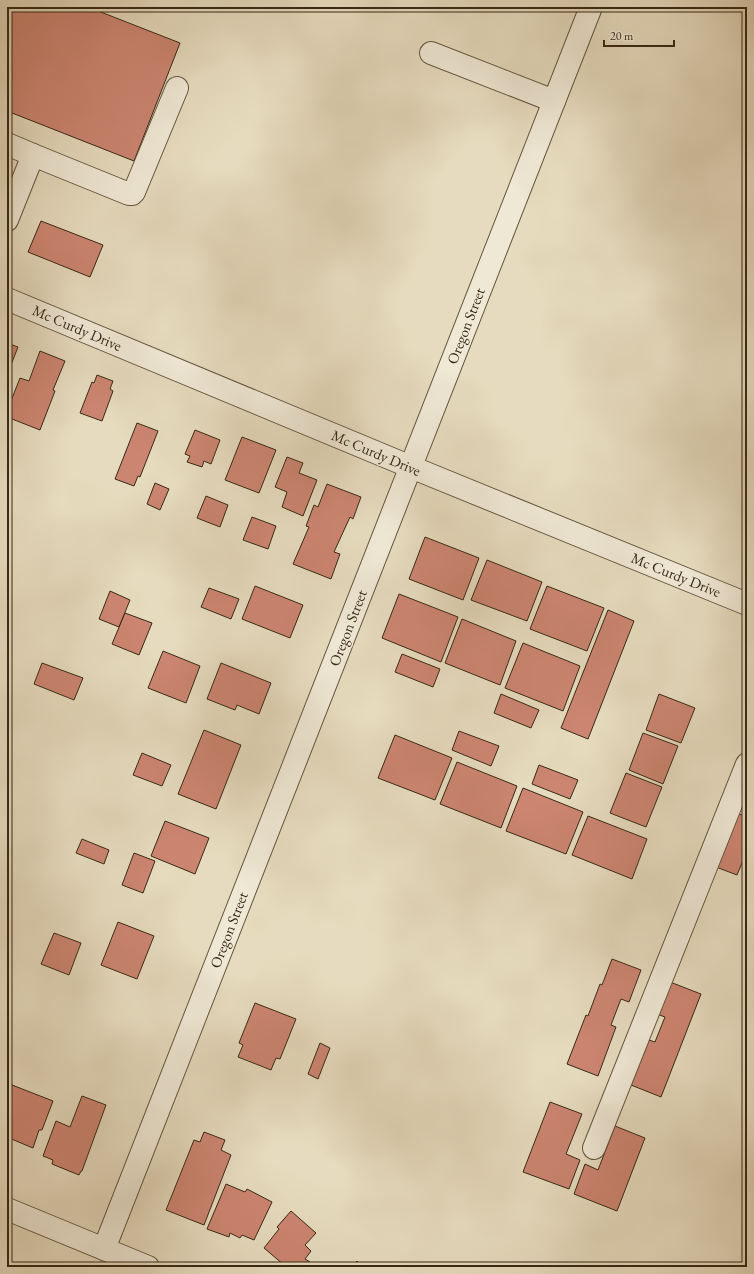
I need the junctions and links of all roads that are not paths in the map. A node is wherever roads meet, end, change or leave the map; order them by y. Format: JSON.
{"nodes":[{"id":1,"x":591,"y":7,"type":"edge"},
{"id":2,"x":431,"y":53,"type":"dead end"},
{"id":3,"x":177,"y":88,"type":"dead end"},
{"id":4,"x":554,"y":101,"type":"junction"},
{"id":5,"x":7,"y":144,"type":"edge"},
{"id":6,"x":34,"y":155,"type":"junction"},
{"id":7,"x":7,"y":220,"type":"edge"},
{"id":8,"x":7,"y":299,"type":"edge"},
{"id":9,"x":411,"y":467,"type":"junction"},
{"id":10,"x":747,"y":604,"type":"edge"},
{"id":11,"x":747,"y":764,"type":"edge"},
{"id":12,"x":594,"y":1148,"type":"dead end"},
{"id":13,"x":7,"y":1210,"type":"edge"},
{"id":14,"x":104,"y":1249,"type":"junction"},
{"id":15,"x":148,"y":1267,"type":"edge"}],
"edges":[{"from":1,"to":4,"type":"street","name":"Oregon Street"},
{"from":2,"to":4,"type":"street"},
{"from":3,"to":6,"type":"street"},
{"from":4,"to":9,"type":"street","name":"Oregon Street"},
{"from":5,"to":6,"type":"street"},
{"from":6,"to":7,"type":"street"},
{"from":8,"to":9,"type":"street","name":"Mc Curdy Drive"},
{"from":9,"to":10,"type":"street","name":"Mc Curdy Drive"},
{"from":9,"to":14,"type":"street","name":"Oregon Street"},
{"from":11,"to":12,"type":"street"},
{"from":13,"to":14,"type":"street"},
{"from":14,"to":15,"type":"street"}]}
